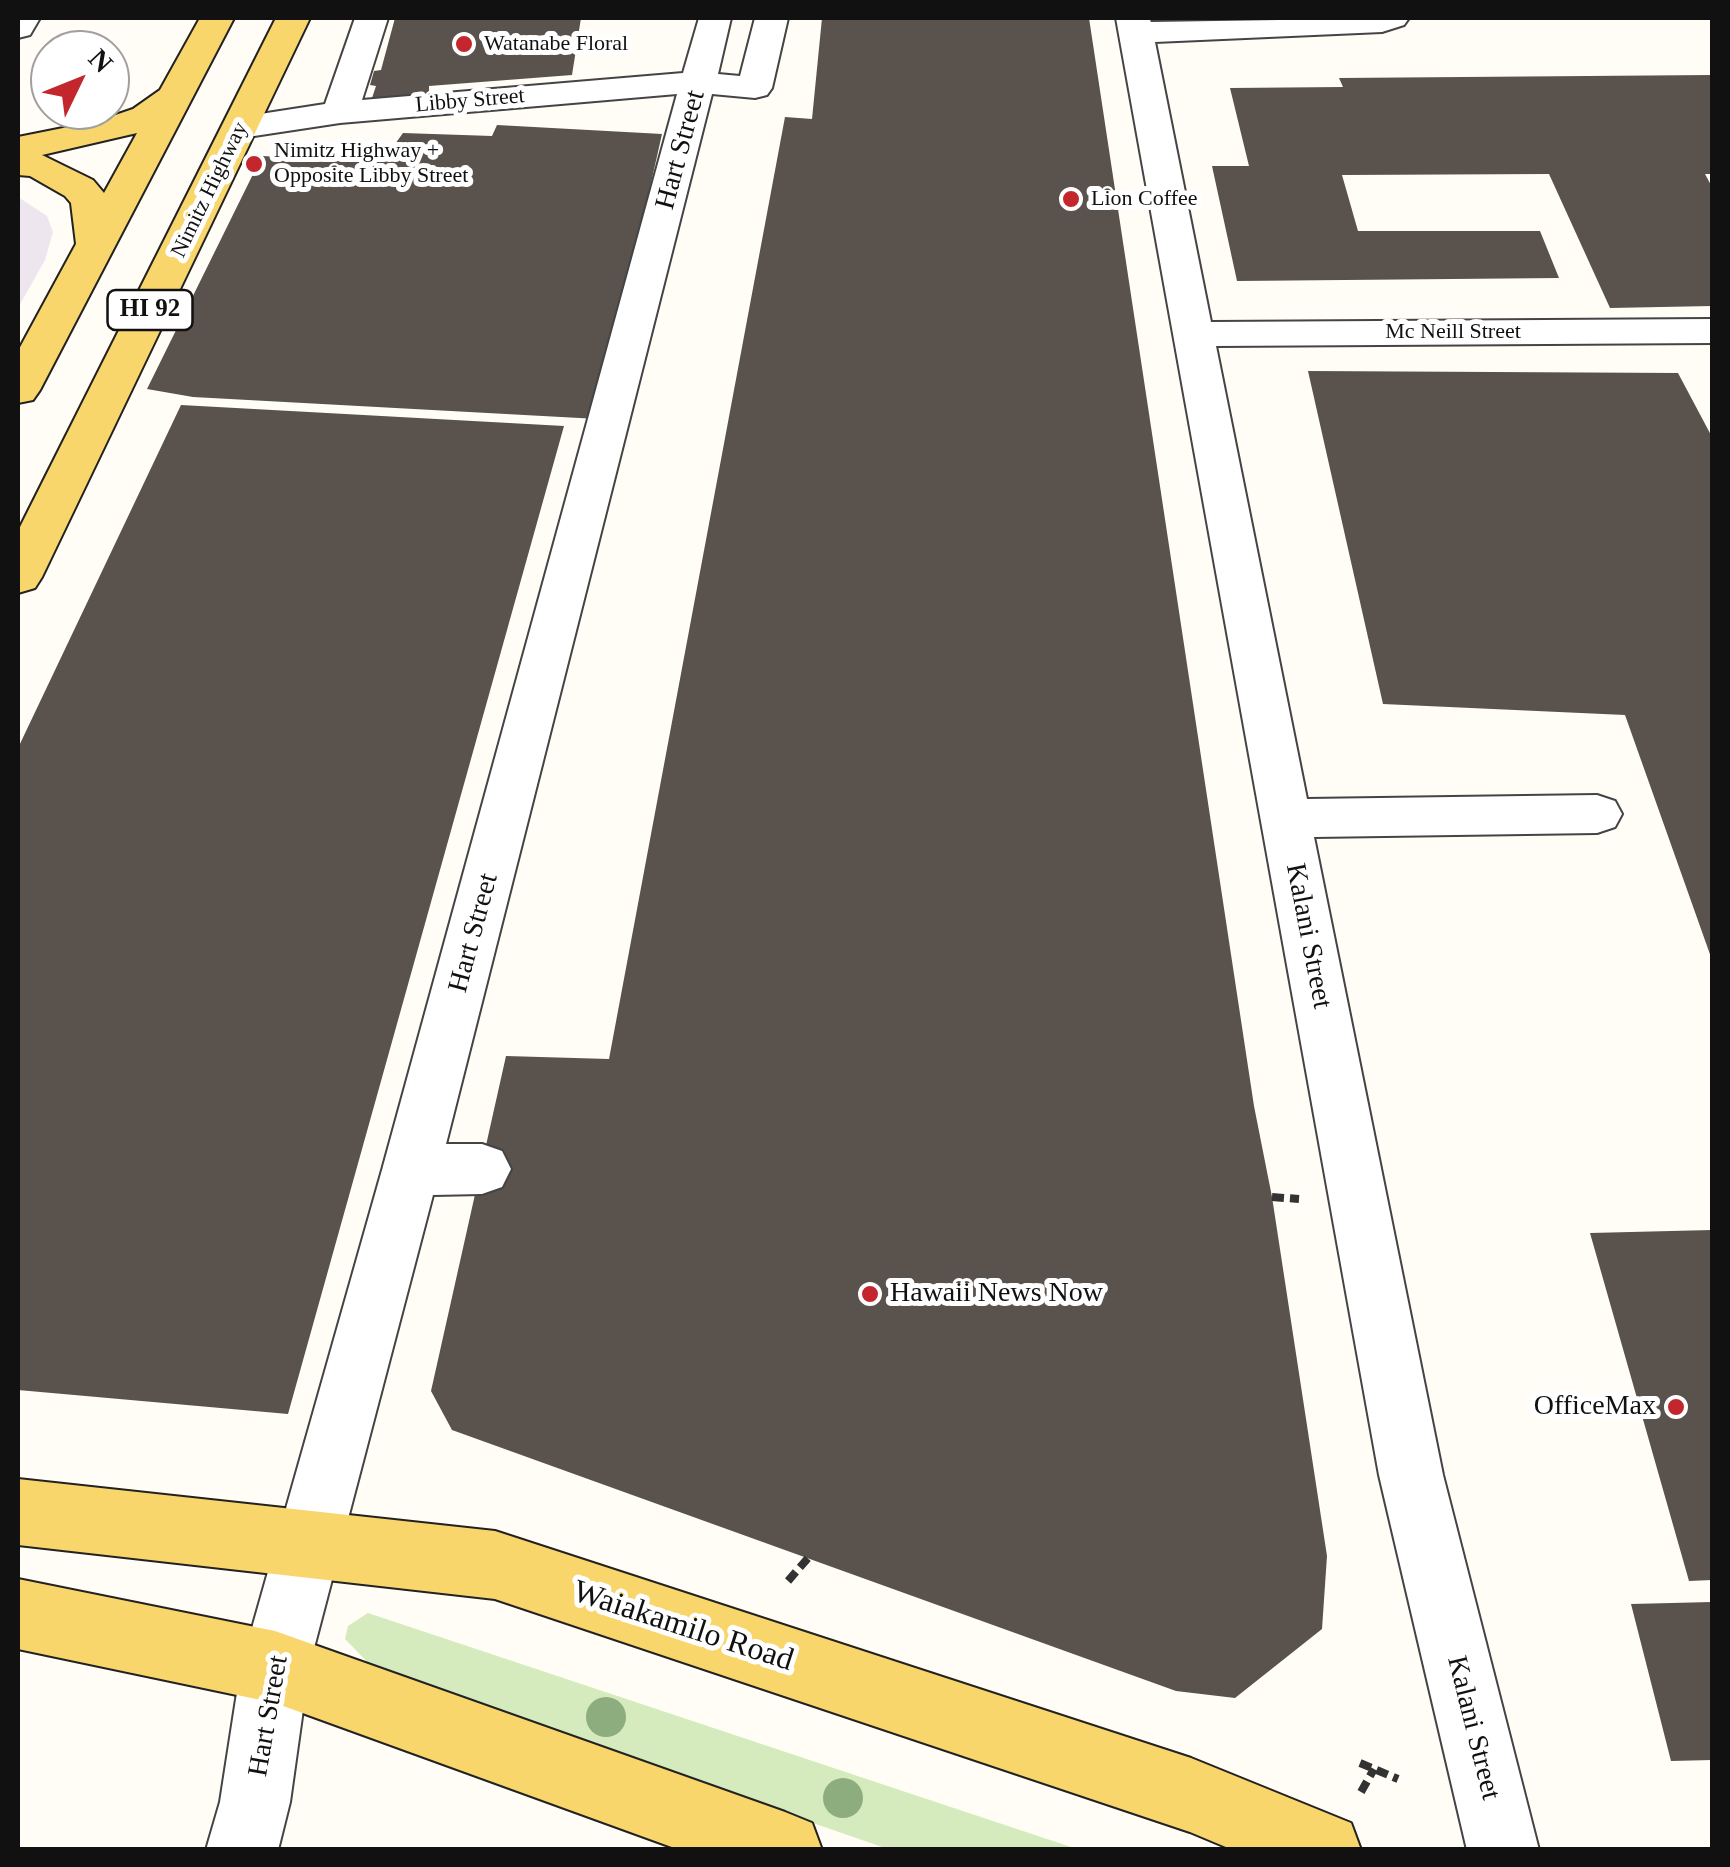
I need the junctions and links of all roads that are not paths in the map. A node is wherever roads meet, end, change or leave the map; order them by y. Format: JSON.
{"nodes":[{"id":1,"x":23,"y":18,"type":"edge"},
{"id":2,"x":217,"y":18,"type":"edge"},
{"id":3,"x":293,"y":18,"type":"edge"},
{"id":4,"x":371,"y":18,"type":"edge"},
{"id":5,"x":714,"y":18,"type":"edge"},
{"id":6,"x":771,"y":18,"type":"edge"},
{"id":7,"x":1392,"y":18,"type":"edge"},
{"id":8,"x":1134,"y":25,"type":"edge"},
{"id":9,"x":18,"y":28,"type":"edge"},
{"id":10,"x":699,"y":82,"type":"junction"},
{"id":11,"x":180,"y":93,"type":"junction"},
{"id":12,"x":340,"y":112,"type":"junction"},
{"id":13,"x":241,"y":126,"type":"junction"},
{"id":14,"x":18,"y":148,"type":"edge"},
{"id":15,"x":18,"y":164,"type":"edge"},
{"id":16,"x":97,"y":248,"type":"junction"},
{"id":17,"x":1712,"y":330,"type":"edge"},
{"id":18,"x":1194,"y":334,"type":"junction"},
{"id":19,"x":18,"y":390,"type":"edge"},
{"id":20,"x":18,"y":577,"type":"edge"},
{"id":21,"x":1598,"y":814,"type":"dead end"},
{"id":22,"x":1285,"y":818,"type":"junction"},
{"id":23,"x":482,"y":1168,"type":"dead end"},
{"id":24,"x":411,"y":1170,"type":"junction"},
{"id":25,"x":34,"y":1508,"type":"edge"},
{"id":26,"x":310,"y":1542,"type":"junction"},
{"id":27,"x":18,"y":1614,"type":"edge"},
{"id":28,"x":275,"y":1667,"type":"junction"},
{"id":29,"x":242,"y":1850,"type":"edge"},
{"id":30,"x":785,"y":1850,"type":"edge"},
{"id":31,"x":1324,"y":1850,"type":"edge"},
{"id":32,"x":1503,"y":1850,"type":"edge"}],
"edges":[{"from":1,"to":9,"type":"street"},
{"from":2,"to":11,"type":"main road","number":"HI 92"},
{"from":3,"to":13,"type":"main road","name":"Nimitz Highway","number":"HI 92"},
{"from":4,"to":12,"type":"street"},
{"from":5,"to":10,"type":"street","name":"Hart Street"},
{"from":6,"to":10,"type":"street","name":"Libby Street"},
{"from":7,"to":8,"type":"street"},
{"from":8,"to":18,"type":"street","name":"Kalani Street"},
{"from":10,"to":12,"type":"street","name":"Libby Street"},
{"from":10,"to":24,"type":"street","name":"Hart Street"},
{"from":11,"to":14,"type":"main road"},
{"from":11,"to":16,"type":"main road","number":"HI 92"},
{"from":12,"to":13,"type":"street","name":"Libby Street"},
{"from":13,"to":20,"type":"main road","name":"Nimitz Highway","number":"HI 92"},
{"from":15,"to":16,"type":"main road"},
{"from":16,"to":19,"type":"main road","number":"HI 92"},
{"from":17,"to":18,"type":"street","name":"Mc Neill Street"},
{"from":18,"to":22,"type":"street","name":"Kalani Street"},
{"from":21,"to":22,"type":"street"},
{"from":22,"to":32,"type":"street","name":"Kalani Street"},
{"from":23,"to":24,"type":"street"},
{"from":24,"to":26,"type":"street","name":"Hart Street"},
{"from":25,"to":26,"type":"main road","name":"Waiakamilo Road"},
{"from":26,"to":28,"type":"street","name":"Hart Street"},
{"from":26,"to":31,"type":"main road","name":"Waiakamilo Road"},
{"from":27,"to":28,"type":"main road"},
{"from":28,"to":29,"type":"street","name":"Hart Street"},
{"from":28,"to":30,"type":"main road"}]}
